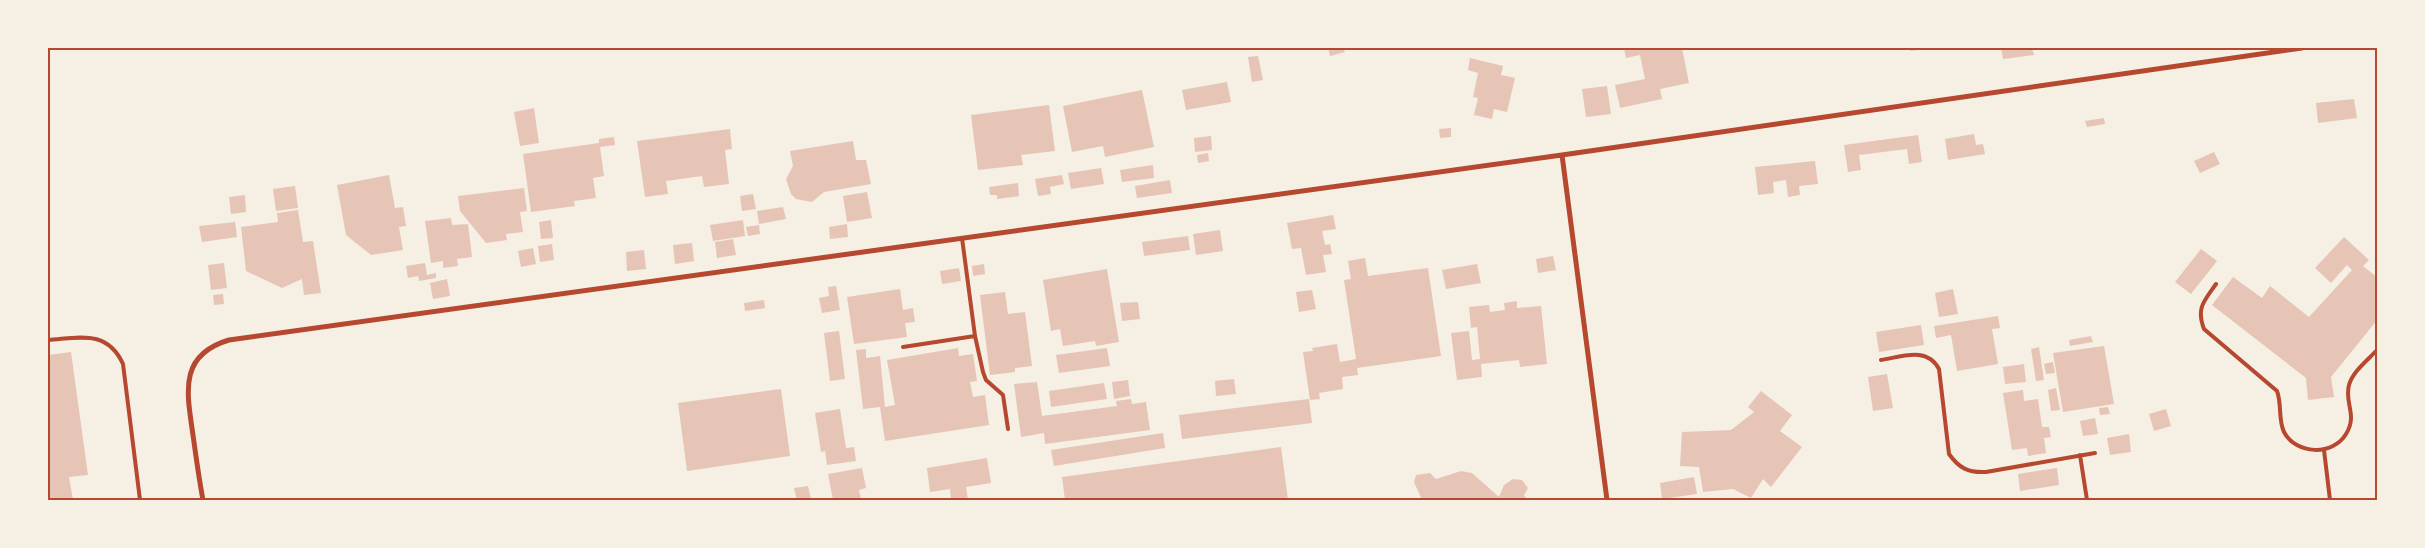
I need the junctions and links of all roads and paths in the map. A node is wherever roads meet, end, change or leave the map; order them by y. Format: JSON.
{"nodes":[{"id":1,"x":2302,"y":48,"type":"edge"},
{"id":2,"x":1562,"y":155,"type":"junction"},
{"id":3,"x":962,"y":238,"type":"junction"},
{"id":4,"x":2216,"y":284,"type":"dead end"},
{"id":5,"x":975,"y":336,"type":"junction"},
{"id":6,"x":48,"y":340,"type":"edge"},
{"id":7,"x":903,"y":347,"type":"dead end"},
{"id":8,"x":2378,"y":349,"type":"edge"},
{"id":9,"x":1881,"y":360,"type":"dead end"},
{"id":10,"x":1008,"y":429,"type":"dead end"},
{"id":11,"x":2324,"y":450,"type":"junction"},
{"id":12,"x":2095,"y":453,"type":"dead end"},
{"id":13,"x":2080,"y":456,"type":"junction"},
{"id":14,"x":140,"y":500,"type":"edge"},
{"id":15,"x":202,"y":500,"type":"edge"},
{"id":16,"x":1607,"y":500,"type":"edge"},
{"id":17,"x":2086,"y":500,"type":"edge"},
{"id":18,"x":2330,"y":500,"type":"edge"}],
"edges":[{"from":1,"to":2,"type":"street"},
{"from":2,"to":3,"type":"street"},
{"from":2,"to":16,"type":"street"},
{"from":3,"to":5,"type":"lane"},
{"from":3,"to":15,"type":"street"},
{"from":4,"to":11,"type":"lane"},
{"from":5,"to":7,"type":"lane"},
{"from":5,"to":10,"type":"lane"},
{"from":6,"to":14,"type":"lane"},
{"from":8,"to":11,"type":"lane"},
{"from":9,"to":13,"type":"lane"},
{"from":11,"to":18,"type":"lane"},
{"from":12,"to":13,"type":"lane"},
{"from":13,"to":17,"type":"lane"}]}
